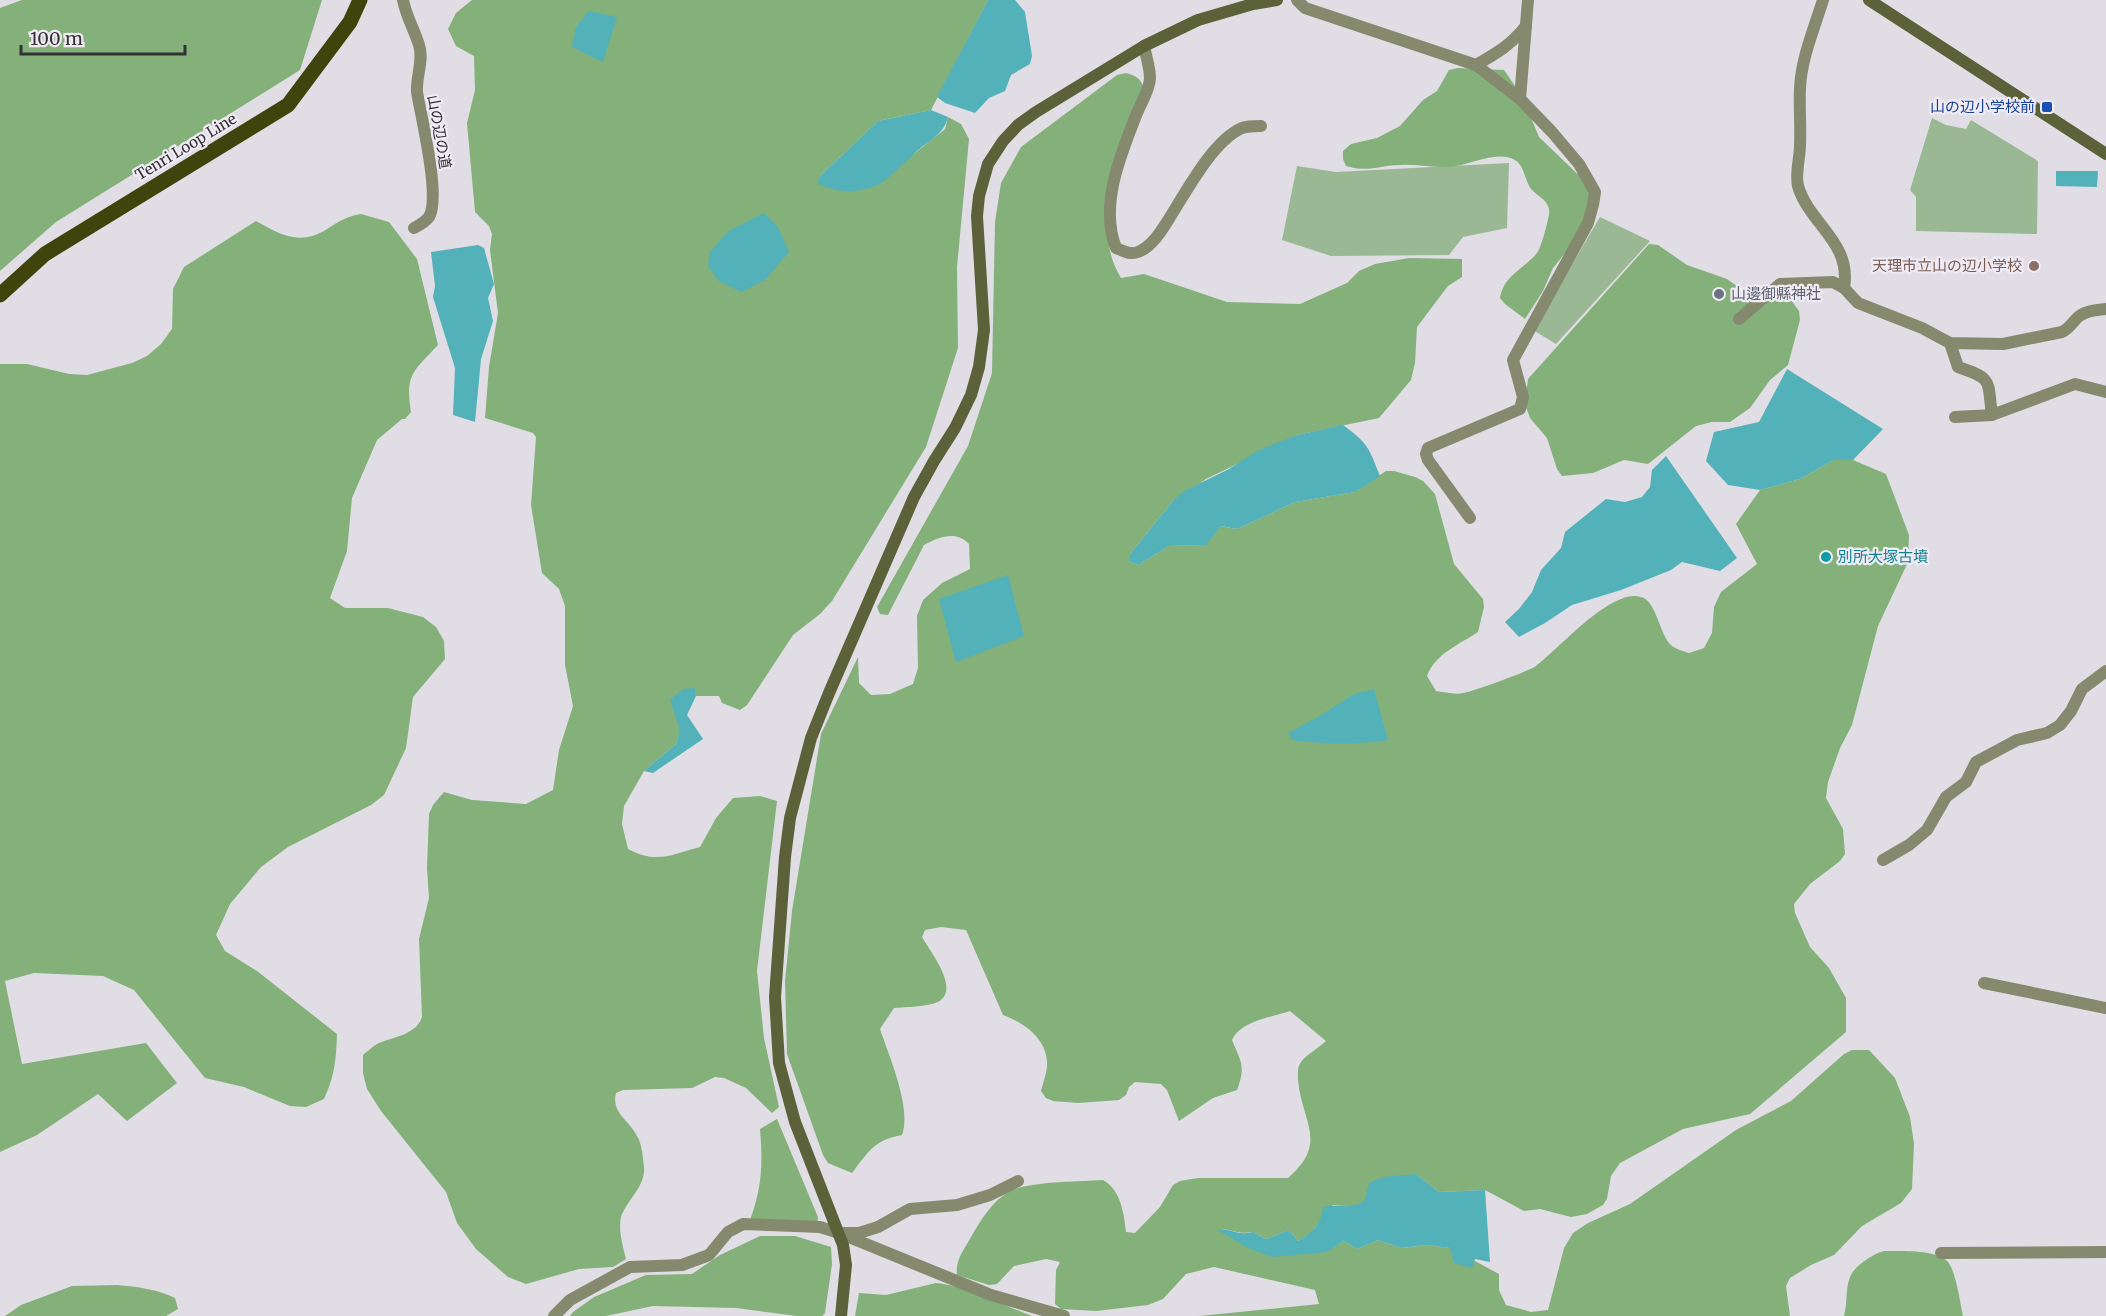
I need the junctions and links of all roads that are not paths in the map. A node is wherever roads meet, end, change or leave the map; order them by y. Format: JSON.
{"nodes":[{"id":1,"x":360,"y":0,"type":"edge"},
{"id":2,"x":403,"y":0,"type":"edge"},
{"id":3,"x":1277,"y":0,"type":"edge"},
{"id":4,"x":1298,"y":0,"type":"edge"},
{"id":5,"x":1528,"y":0,"type":"edge"},
{"id":6,"x":1823,"y":0,"type":"edge"},
{"id":7,"x":1869,"y":0,"type":"edge"},
{"id":8,"x":1886,"y":5,"type":"edge"},
{"id":9,"x":1527,"y":25,"type":"junction"},
{"id":10,"x":1144,"y":46,"type":"junction"},
{"id":11,"x":1476,"y":65,"type":"junction"},
{"id":12,"x":1520,"y":99,"type":"junction"},
{"id":13,"x":1261,"y":126,"type":"dead end"},
{"id":14,"x":2106,"y":154,"type":"edge"},
{"id":15,"x":414,"y":228,"type":"dead end"},
{"id":16,"x":1844,"y":288,"type":"junction"},
{"id":17,"x":0,"y":295,"type":"edge"},
{"id":18,"x":2106,"y":309,"type":"edge"},
{"id":19,"x":1739,"y":319,"type":"dead end"},
{"id":20,"x":1950,"y":343,"type":"junction"},
{"id":21,"x":2106,"y":392,"type":"edge"},
{"id":22,"x":1992,"y":415,"type":"junction"},
{"id":23,"x":1955,"y":417,"type":"dead end"},
{"id":24,"x":1470,"y":518,"type":"dead end"},
{"id":25,"x":2106,"y":671,"type":"edge"},
{"id":26,"x":1883,"y":860,"type":"dead end"},
{"id":27,"x":1984,"y":983,"type":"dead end"},
{"id":28,"x":2106,"y":1008,"type":"edge"},
{"id":29,"x":1018,"y":1181,"type":"dead end"},
{"id":30,"x":839,"y":1233,"type":"junction"},
{"id":31,"x":2106,"y":1252,"type":"edge"},
{"id":32,"x":1941,"y":1253,"type":"dead end"},
{"id":33,"x":554,"y":1316,"type":"edge"},
{"id":34,"x":841,"y":1316,"type":"edge"},
{"id":35,"x":1064,"y":1316,"type":"edge"}],
"edges":[{"from":1,"to":17,"type":"main road","name":"Tenri Loop Line"},
{"from":2,"to":15,"type":"street","name":"山の辺の道"},
{"from":3,"to":10,"type":"street"},
{"from":4,"to":11,"type":"street"},
{"from":5,"to":9,"type":"street"},
{"from":6,"to":16,"type":"street"},
{"from":7,"to":8,"type":"street"},
{"from":8,"to":14,"type":"street"},
{"from":9,"to":11,"type":"street"},
{"from":9,"to":12,"type":"street"},
{"from":10,"to":13,"type":"street"},
{"from":10,"to":30,"type":"street"},
{"from":11,"to":12,"type":"street"},
{"from":12,"to":24,"type":"street"},
{"from":16,"to":19,"type":"street"},
{"from":16,"to":20,"type":"street"},
{"from":18,"to":20,"type":"street"},
{"from":20,"to":22,"type":"street"},
{"from":21,"to":22,"type":"street"},
{"from":22,"to":23,"type":"street"},
{"from":25,"to":26,"type":"street"},
{"from":27,"to":28,"type":"street"},
{"from":29,"to":30,"type":"street"},
{"from":30,"to":33,"type":"street"},
{"from":30,"to":34,"type":"street"},
{"from":30,"to":35,"type":"street"},
{"from":31,"to":32,"type":"street"}]}
